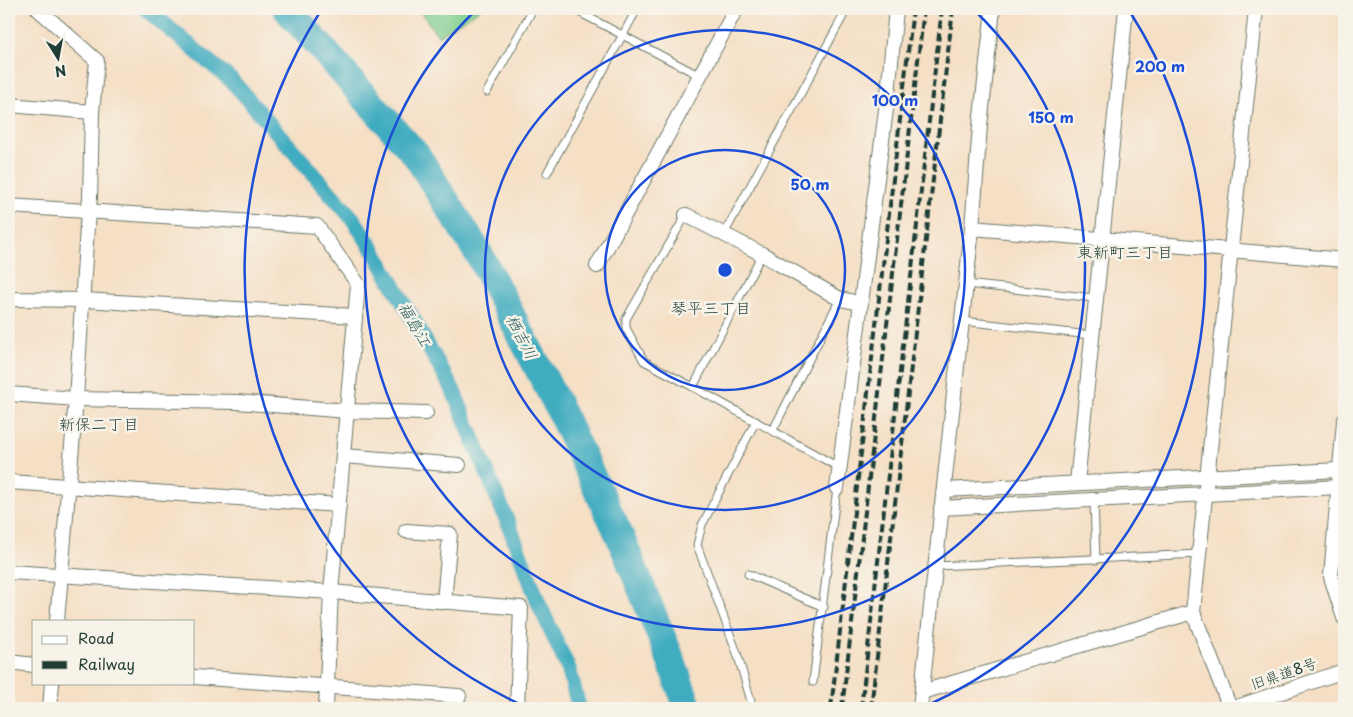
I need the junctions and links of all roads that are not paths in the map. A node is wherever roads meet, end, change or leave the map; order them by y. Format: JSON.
{"nodes":[{"id":1,"x":38,"y":9,"type":"edge"},
{"id":2,"x":533,"y":9,"type":"edge"},
{"id":3,"x":574,"y":9,"type":"edge"},
{"id":4,"x":637,"y":9,"type":"edge"},
{"id":5,"x":736,"y":9,"type":"edge"},
{"id":6,"x":847,"y":9,"type":"edge"},
{"id":7,"x":896,"y":9,"type":"edge"},
{"id":8,"x":994,"y":9,"type":"edge"},
{"id":9,"x":1126,"y":9,"type":"edge"},
{"id":10,"x":1256,"y":9,"type":"edge"},
{"id":11,"x":623,"y":34,"type":"junction"},
{"id":12,"x":700,"y":76,"type":"junction"},
{"id":13,"x":487,"y":92,"type":"dead end"},
{"id":14,"x":9,"y":105,"type":"edge"},
{"id":15,"x":92,"y":112,"type":"junction"},
{"id":16,"x":547,"y":173,"type":"dead end"},
{"id":17,"x":9,"y":206,"type":"edge"},
{"id":18,"x":88,"y":211,"type":"junction"},
{"id":19,"x":686,"y":215,"type":"joint"},
{"id":20,"x":972,"y":228,"type":"junction"},
{"id":21,"x":724,"y":234,"type":"junction"},
{"id":22,"x":1100,"y":240,"type":"junction"},
{"id":23,"x":1231,"y":250,"type":"junction"},
{"id":24,"x":762,"y":254,"type":"junction"},
{"id":25,"x":1344,"y":260,"type":"edge"},
{"id":26,"x":597,"y":266,"type":"dead end"},
{"id":27,"x":966,"y":284,"type":"junction"},
{"id":28,"x":840,"y":298,"type":"junction"},
{"id":29,"x":1095,"y":298,"type":"junction"},
{"id":30,"x":9,"y":299,"type":"edge"},
{"id":31,"x":83,"y":300,"type":"junction"},
{"id":32,"x":860,"y":303,"type":"junction"},
{"id":33,"x":355,"y":316,"type":"junction"},
{"id":34,"x":962,"y":321,"type":"junction"},
{"id":35,"x":1091,"y":334,"type":"junction"},
{"id":36,"x":693,"y":387,"type":"junction"},
{"id":37,"x":9,"y":394,"type":"edge"},
{"id":38,"x":76,"y":399,"type":"junction"},
{"id":39,"x":347,"y":411,"type":"junction"},
{"id":40,"x":426,"y":413,"type":"dead end"},
{"id":41,"x":756,"y":420,"type":"junction"},
{"id":42,"x":1344,"y":421,"type":"edge"},
{"id":43,"x":773,"y":430,"type":"junction"},
{"id":44,"x":343,"y":456,"type":"junction"},
{"id":45,"x":459,"y":465,"type":"dead end"},
{"id":46,"x":840,"y":468,"type":"junction"},
{"id":47,"x":1340,"y":470,"type":"junction"},
{"id":48,"x":1208,"y":477,"type":"junction"},
{"id":49,"x":9,"y":482,"type":"edge"},
{"id":50,"x":1077,"y":483,"type":"junction"},
{"id":51,"x":68,"y":487,"type":"junction"},
{"id":52,"x":1339,"y":487,"type":"junction"},
{"id":53,"x":836,"y":488,"type":"joint"},
{"id":54,"x":944,"y":490,"type":"junction"},
{"id":55,"x":1206,"y":492,"type":"junction"},
{"id":56,"x":1094,"y":499,"type":"junction"},
{"id":57,"x":339,"y":505,"type":"junction"},
{"id":58,"x":941,"y":508,"type":"junction"},
{"id":59,"x":406,"y":531,"type":"dead end"},
{"id":60,"x":1201,"y":554,"type":"junction"},
{"id":61,"x":1096,"y":560,"type":"junction"},
{"id":62,"x":936,"y":566,"type":"junction"},
{"id":63,"x":9,"y":572,"type":"edge"},
{"id":64,"x":748,"y":574,"type":"dead end"},
{"id":65,"x":60,"y":576,"type":"junction"},
{"id":66,"x":331,"y":592,"type":"junction"},
{"id":67,"x":444,"y":602,"type":"junction"},
{"id":68,"x":824,"y":607,"type":"junction"},
{"id":69,"x":1193,"y":612,"type":"junction"},
{"id":70,"x":1344,"y":618,"type":"edge"},
{"id":71,"x":57,"y":620,"type":"edge"},
{"id":72,"x":9,"y":662,"type":"edge"},
{"id":73,"x":32,"y":665,"type":"edge"},
{"id":74,"x":1344,"y":671,"type":"edge"},
{"id":75,"x":195,"y":678,"type":"edge"},
{"id":76,"x":814,"y":682,"type":"dead end"},
{"id":77,"x":52,"y":684,"type":"edge"},
{"id":78,"x":327,"y":687,"type":"junction"},
{"id":79,"x":922,"y":692,"type":"junction"},
{"id":80,"x":459,"y":696,"type":"dead end"},
{"id":81,"x":50,"y":708,"type":"edge"},
{"id":82,"x":326,"y":708,"type":"edge"},
{"id":83,"x":517,"y":708,"type":"edge"},
{"id":84,"x":752,"y":708,"type":"edge"},
{"id":85,"x":920,"y":708,"type":"edge"},
{"id":86,"x":1230,"y":708,"type":"edge"},
{"id":87,"x":1234,"y":708,"type":"edge"}],
"edges":[{"from":1,"to":15,"type":"street"},
{"from":2,"to":13,"type":"lane"},
{"from":3,"to":11,"type":"lane"},
{"from":4,"to":11,"type":"lane"},
{"from":5,"to":12,"type":"street"},
{"from":6,"to":21,"type":"lane"},
{"from":7,"to":32,"type":"street"},
{"from":8,"to":20,"type":"street"},
{"from":9,"to":22,"type":"street"},
{"from":10,"to":23,"type":"street"},
{"from":11,"to":12,"type":"lane"},
{"from":11,"to":16,"type":"lane"},
{"from":12,"to":26,"type":"street"},
{"from":14,"to":15,"type":"street"},
{"from":15,"to":18,"type":"street"},
{"from":17,"to":18,"type":"street"},
{"from":18,"to":31,"type":"street"},
{"from":18,"to":33,"type":"street"},
{"from":19,"to":21,"type":"street"},
{"from":19,"to":36,"type":"lane"},
{"from":20,"to":22,"type":"street"},
{"from":20,"to":27,"type":"street"},
{"from":21,"to":24,"type":"street"},
{"from":22,"to":23,"type":"street"},
{"from":22,"to":29,"type":"street"},
{"from":23,"to":25,"type":"street"},
{"from":23,"to":48,"type":"street"},
{"from":24,"to":28,"type":"street"},
{"from":24,"to":36,"type":"lane"},
{"from":27,"to":29,"type":"lane"},
{"from":27,"to":34,"type":"street"},
{"from":28,"to":32,"type":"street"},
{"from":28,"to":43,"type":"lane"},
{"from":29,"to":35,"type":"street"},
{"from":30,"to":31,"type":"street"},
{"from":31,"to":33,"type":"street"},
{"from":31,"to":38,"type":"street"},
{"from":32,"to":46,"type":"street"},
{"from":33,"to":39,"type":"street"},
{"from":34,"to":35,"type":"lane"},
{"from":34,"to":54,"type":"street"},
{"from":35,"to":50,"type":"street"},
{"from":36,"to":41,"type":"lane"},
{"from":37,"to":38,"type":"street"},
{"from":38,"to":39,"type":"street"},
{"from":38,"to":51,"type":"street"},
{"from":39,"to":40,"type":"street"},
{"from":39,"to":44,"type":"street"},
{"from":41,"to":43,"type":"lane"},
{"from":41,"to":84,"type":"lane"},
{"from":42,"to":47,"type":"street"},
{"from":43,"to":46,"type":"lane"},
{"from":44,"to":45,"type":"street"},
{"from":44,"to":57,"type":"street"},
{"from":46,"to":53,"type":"street"},
{"from":47,"to":48,"type":"street"},
{"from":47,"to":52,"type":"street"},
{"from":48,"to":50,"type":"street"},
{"from":48,"to":55,"type":"street"},
{"from":49,"to":51,"type":"street"},
{"from":50,"to":54,"type":"street"},
{"from":51,"to":57,"type":"street"},
{"from":51,"to":65,"type":"street"},
{"from":52,"to":55,"type":"street"},
{"from":52,"to":70,"type":"street"},
{"from":53,"to":68,"type":"lane"},
{"from":54,"to":58,"type":"street"},
{"from":55,"to":56,"type":"street"},
{"from":55,"to":60,"type":"street"},
{"from":56,"to":58,"type":"street"},
{"from":56,"to":61,"type":"lane"},
{"from":57,"to":66,"type":"street"},
{"from":58,"to":62,"type":"street"},
{"from":59,"to":67,"type":"street"},
{"from":60,"to":61,"type":"lane"},
{"from":60,"to":69,"type":"street"},
{"from":61,"to":62,"type":"lane"},
{"from":62,"to":79,"type":"street"},
{"from":63,"to":65,"type":"street"},
{"from":64,"to":68,"type":"lane"},
{"from":65,"to":66,"type":"street"},
{"from":65,"to":71,"type":"street"},
{"from":66,"to":67,"type":"street"},
{"from":66,"to":78,"type":"street"},
{"from":67,"to":83,"type":"street"},
{"from":68,"to":76,"type":"lane"},
{"from":69,"to":79,"type":"street"},
{"from":69,"to":86,"type":"street"},
{"from":72,"to":73,"type":"street"},
{"from":74,"to":87,"type":"street","name":"旧県道8号"},
{"from":75,"to":78,"type":"street"},
{"from":77,"to":81,"type":"street"},
{"from":78,"to":80,"type":"street"},
{"from":78,"to":82,"type":"street"},
{"from":79,"to":85,"type":"street"}]}
